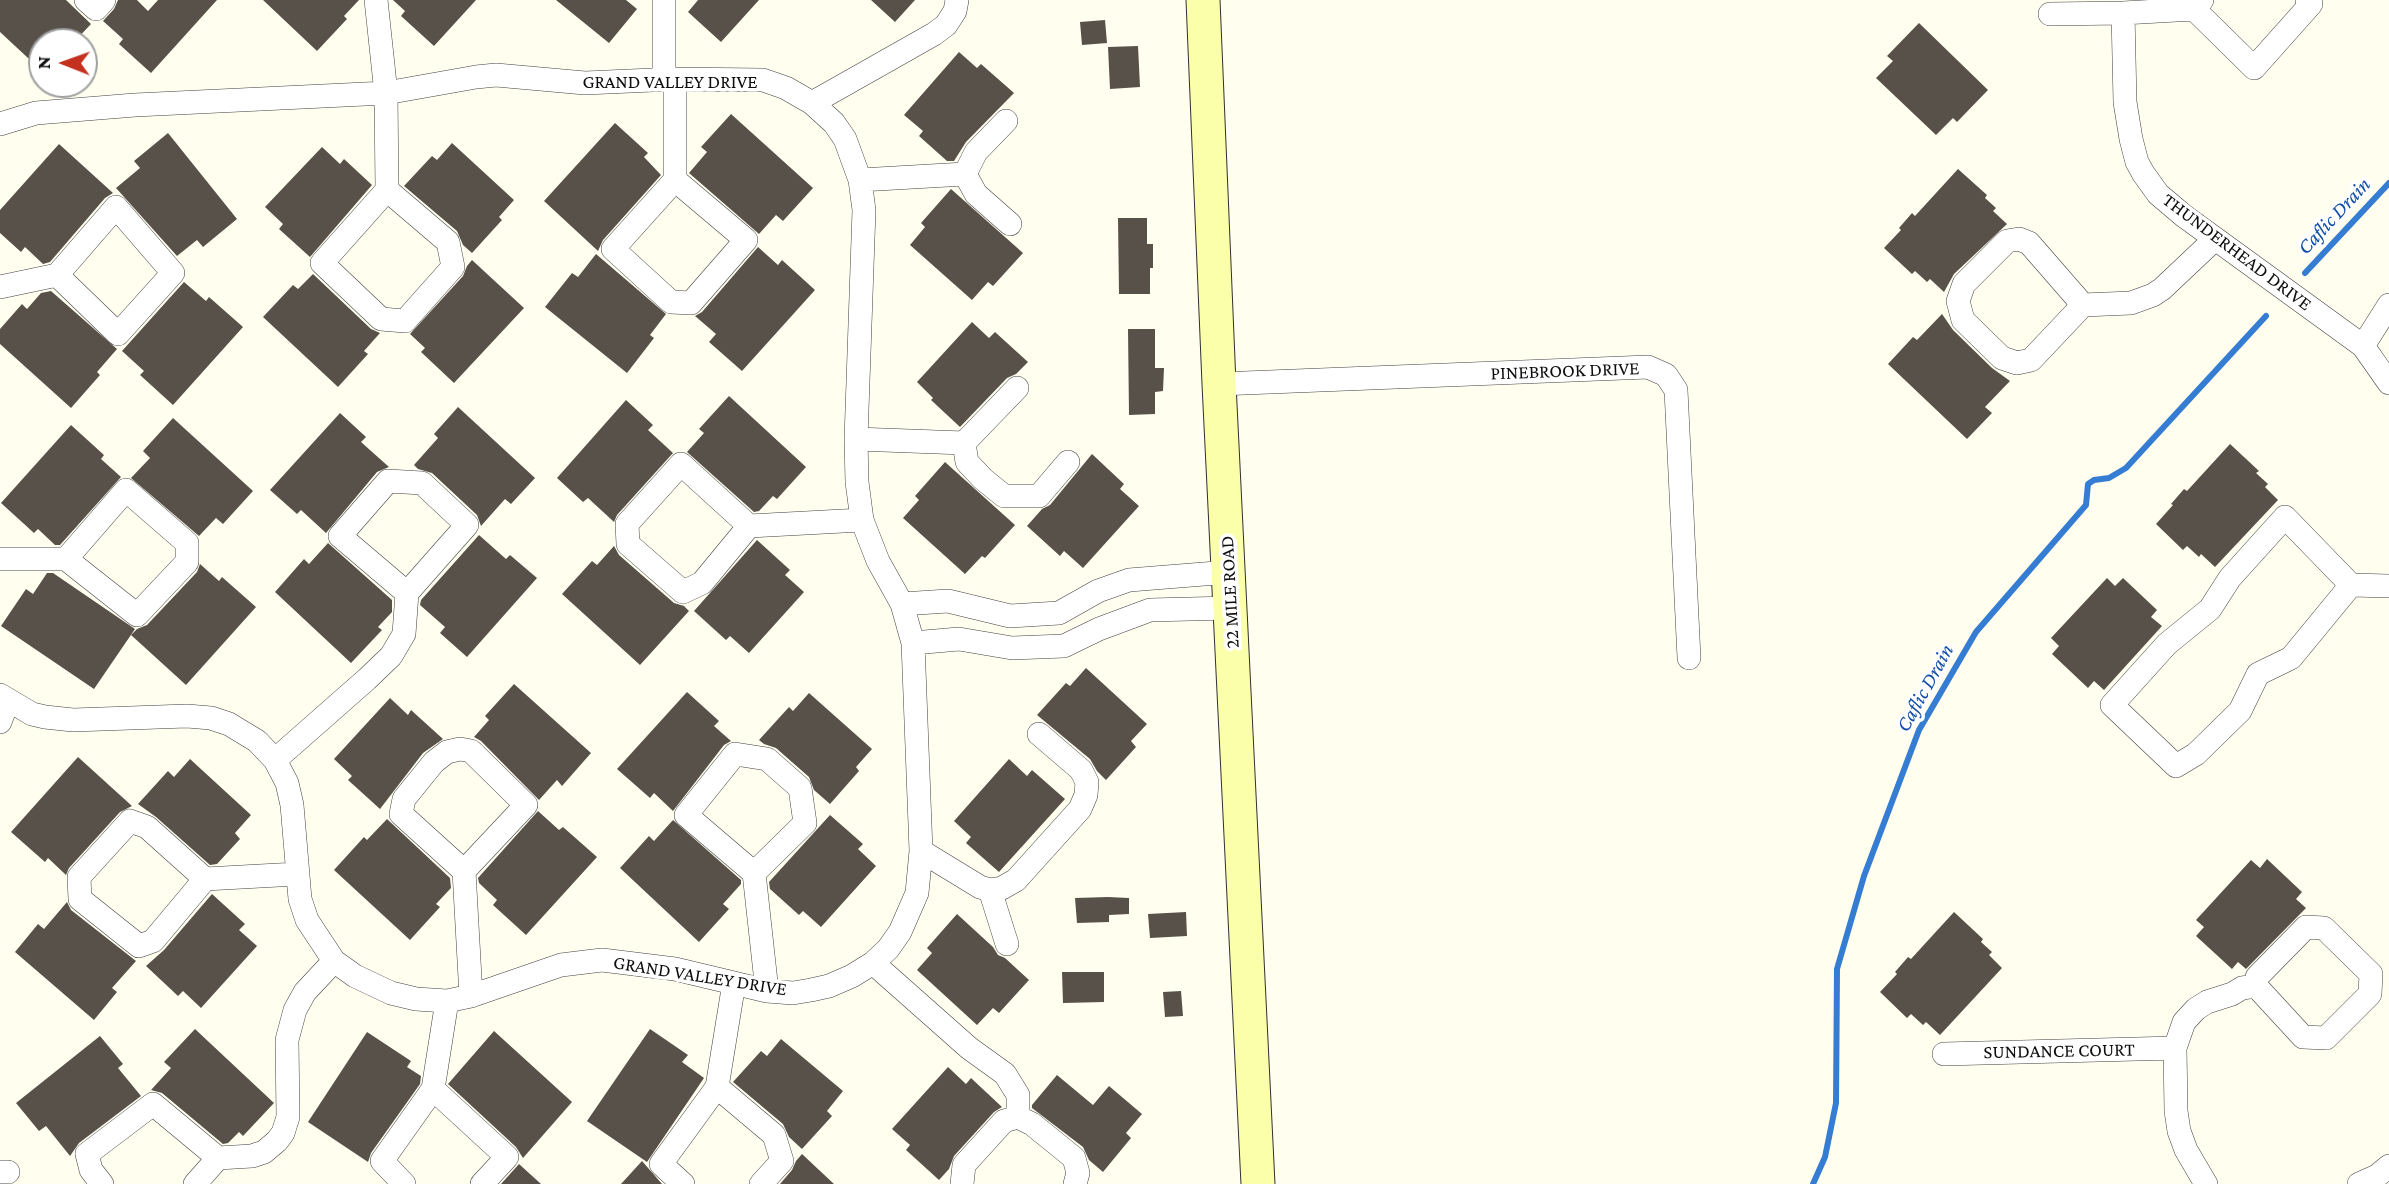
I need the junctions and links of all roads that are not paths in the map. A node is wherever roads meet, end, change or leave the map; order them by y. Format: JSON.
{"nodes":[{"id":1,"x":86,"y":0,"type":"edge"},
{"id":2,"x":104,"y":0,"type":"edge"},
{"id":3,"x":376,"y":0,"type":"edge"},
{"id":4,"x":664,"y":0,"type":"edge"},
{"id":5,"x":957,"y":0,"type":"edge"},
{"id":6,"x":1203,"y":0,"type":"edge"},
{"id":7,"x":2307,"y":0,"type":"edge"},
{"id":8,"x":2198,"y":4,"type":"edge"},
{"id":9,"x":2123,"y":13,"type":"junction"},
{"id":10,"x":2050,"y":14,"type":"dead end"},
{"id":11,"x":669,"y":79,"type":"junction"},
{"id":12,"x":386,"y":93,"type":"junction"},
{"id":13,"x":812,"y":103,"type":"junction"},
{"id":14,"x":1006,"y":121,"type":"dead end"},
{"id":15,"x":0,"y":124,"type":"edge"},
{"id":16,"x":965,"y":174,"type":"junction"},
{"id":17,"x":675,"y":180,"type":"junction"},
{"id":18,"x":860,"y":180,"type":"junction"},
{"id":19,"x":387,"y":190,"type":"junction"},
{"id":20,"x":1010,"y":224,"type":"dead end"},
{"id":21,"x":2215,"y":239,"type":"junction"},
{"id":22,"x":57,"y":275,"type":"junction"},
{"id":23,"x":0,"y":287,"type":"edge"},
{"id":24,"x":2083,"y":305,"type":"junction"},
{"id":25,"x":2389,"y":305,"type":"edge"},
{"id":26,"x":2363,"y":346,"type":"junction"},
{"id":27,"x":2389,"y":383,"type":"edge"},
{"id":28,"x":1219,"y":384,"type":"junction"},
{"id":29,"x":1017,"y":388,"type":"dead end"},
{"id":30,"x":856,"y":439,"type":"junction"},
{"id":31,"x":964,"y":443,"type":"junction"},
{"id":32,"x":1068,"y":462,"type":"dead end"},
{"id":33,"x":862,"y":520,"type":"junction"},
{"id":34,"x":749,"y":526,"type":"junction"},
{"id":35,"x":0,"y":559,"type":"edge"},
{"id":36,"x":66,"y":559,"type":"junction"},
{"id":37,"x":1229,"y":572,"type":"junction"},
{"id":38,"x":2351,"y":585,"type":"junction"},
{"id":39,"x":2389,"y":586,"type":"edge"},
{"id":40,"x":407,"y":593,"type":"junction"},
{"id":41,"x":902,"y":604,"type":"junction"},
{"id":42,"x":1230,"y":608,"type":"junction"},
{"id":43,"x":1059,"y":613,"type":"junction"},
{"id":44,"x":913,"y":643,"type":"junction"},
{"id":45,"x":1064,"y":646,"type":"junction"},
{"id":46,"x":1689,"y":658,"type":"dead end"},
{"id":47,"x":3,"y":706,"type":"edge"},
{"id":48,"x":1039,"y":734,"type":"dead end"},
{"id":49,"x":275,"y":760,"type":"junction"},
{"id":50,"x":921,"y":851,"type":"junction"},
{"id":51,"x":464,"y":871,"type":"junction"},
{"id":52,"x":754,"y":873,"type":"junction"},
{"id":53,"x":298,"y":874,"type":"junction"},
{"id":54,"x":205,"y":879,"type":"junction"},
{"id":55,"x":990,"y":890,"type":"junction"},
{"id":56,"x":1007,"y":944,"type":"dead end"},
{"id":57,"x":334,"y":961,"type":"junction"},
{"id":58,"x":873,"y":963,"type":"junction"},
{"id":59,"x":734,"y":983,"type":"junction"},
{"id":60,"x":2256,"y":986,"type":"junction"},
{"id":61,"x":767,"y":991,"type":"junction"},
{"id":62,"x":471,"y":996,"type":"junction"},
{"id":63,"x":447,"y":1001,"type":"junction"},
{"id":64,"x":2175,"y":1048,"type":"junction"},
{"id":65,"x":1944,"y":1054,"type":"dead end"},
{"id":66,"x":718,"y":1087,"type":"junction"},
{"id":67,"x":433,"y":1089,"type":"junction"},
{"id":68,"x":1017,"y":1117,"type":"junction"},
{"id":69,"x":218,"y":1158,"type":"junction"},
{"id":70,"x":2389,"y":1167,"type":"edge"},
{"id":71,"x":102,"y":1184,"type":"edge"},
{"id":72,"x":195,"y":1184,"type":"edge"},
{"id":73,"x":404,"y":1184,"type":"edge"},
{"id":74,"x":482,"y":1184,"type":"edge"},
{"id":75,"x":683,"y":1184,"type":"edge"},
{"id":76,"x":761,"y":1184,"type":"edge"},
{"id":77,"x":962,"y":1184,"type":"edge"},
{"id":78,"x":1075,"y":1184,"type":"edge"},
{"id":79,"x":1258,"y":1184,"type":"edge"},
{"id":80,"x":2206,"y":1184,"type":"edge"},
{"id":81,"x":2359,"y":1184,"type":"edge"}],
"edges":[{"from":1,"to":2,"type":"street"},
{"from":3,"to":12,"type":"street"},
{"from":4,"to":11,"type":"street"},
{"from":5,"to":13,"type":"street"},
{"from":6,"to":28,"type":"street","name":"22 MILE ROAD"},
{"from":7,"to":8,"type":"street"},
{"from":8,"to":9,"type":"street"},
{"from":9,"to":10,"type":"street"},
{"from":9,"to":21,"type":"street","name":"THUNDERHEAD DRIVE"},
{"from":11,"to":12,"type":"street","name":"GRAND VALLEY DRIVE"},
{"from":11,"to":13,"type":"street","name":"GRAND VALLEY DRIVE"},
{"from":11,"to":17,"type":"street"},
{"from":12,"to":15,"type":"street","name":"GRAND VALLEY DRIVE"},
{"from":12,"to":19,"type":"street"},
{"from":13,"to":18,"type":"street","name":"GRAND VALLEY DRIVE"},
{"from":14,"to":16,"type":"street"},
{"from":16,"to":18,"type":"street"},
{"from":16,"to":20,"type":"street"},
{"from":17,"to":17,"type":"street"},
{"from":18,"to":30,"type":"street","name":"GRAND VALLEY DRIVE"},
{"from":19,"to":19,"type":"street"},
{"from":21,"to":24,"type":"street"},
{"from":21,"to":26,"type":"street","name":"THUNDERHEAD DRIVE"},
{"from":22,"to":22,"type":"street"},
{"from":22,"to":23,"type":"street"},
{"from":24,"to":24,"type":"street"},
{"from":25,"to":26,"type":"street"},
{"from":26,"to":27,"type":"street","name":"THUNDERHEAD DRIVE"},
{"from":28,"to":37,"type":"street","name":"22 MILE ROAD"},
{"from":28,"to":46,"type":"street","name":"PINEBROOK DRIVE"},
{"from":29,"to":31,"type":"street"},
{"from":30,"to":31,"type":"street"},
{"from":30,"to":33,"type":"street","name":"GRAND VALLEY DRIVE"},
{"from":31,"to":32,"type":"street"},
{"from":33,"to":34,"type":"street"},
{"from":33,"to":41,"type":"street","name":"GRAND VALLEY DRIVE"},
{"from":34,"to":34,"type":"street"},
{"from":35,"to":36,"type":"street"},
{"from":36,"to":36,"type":"street"},
{"from":37,"to":42,"type":"street","name":"22 MILE ROAD"},
{"from":37,"to":43,"type":"street"},
{"from":38,"to":38,"type":"street"},
{"from":38,"to":39,"type":"street"},
{"from":40,"to":40,"type":"street"},
{"from":40,"to":49,"type":"street"},
{"from":41,"to":43,"type":"street"},
{"from":41,"to":44,"type":"street","name":"GRAND VALLEY DRIVE"},
{"from":42,"to":45,"type":"street"},
{"from":42,"to":79,"type":"street","name":"22 MILE ROAD"},
{"from":43,"to":45,"type":"street"},
{"from":44,"to":45,"type":"street"},
{"from":44,"to":50,"type":"street","name":"GRAND VALLEY DRIVE"},
{"from":47,"to":49,"type":"street","name":"GRAND VALLEY DRIVE"},
{"from":48,"to":55,"type":"street"},
{"from":49,"to":53,"type":"street","name":"GRAND VALLEY DRIVE"},
{"from":50,"to":55,"type":"street"},
{"from":50,"to":58,"type":"street","name":"GRAND VALLEY DRIVE"},
{"from":51,"to":51,"type":"street"},
{"from":51,"to":62,"type":"street"},
{"from":52,"to":52,"type":"street"},
{"from":52,"to":61,"type":"street"},
{"from":53,"to":54,"type":"street"},
{"from":53,"to":57,"type":"street","name":"GRAND VALLEY DRIVE"},
{"from":54,"to":54,"type":"street"},
{"from":55,"to":56,"type":"street"},
{"from":57,"to":63,"type":"street","name":"GRAND VALLEY DRIVE"},
{"from":57,"to":69,"type":"street"},
{"from":58,"to":61,"type":"street","name":"GRAND VALLEY DRIVE"},
{"from":58,"to":68,"type":"street"},
{"from":59,"to":61,"type":"street","name":"GRAND VALLEY DRIVE"},
{"from":59,"to":62,"type":"street","name":"GRAND VALLEY DRIVE"},
{"from":59,"to":66,"type":"street"},
{"from":60,"to":60,"type":"street"},
{"from":60,"to":64,"type":"street"},
{"from":62,"to":63,"type":"street","name":"GRAND VALLEY DRIVE"},
{"from":63,"to":67,"type":"street"},
{"from":64,"to":65,"type":"street","name":"SUNDANCE COURT"},
{"from":64,"to":80,"type":"street"},
{"from":66,"to":75,"type":"street"},
{"from":66,"to":76,"type":"street"},
{"from":67,"to":73,"type":"street"},
{"from":67,"to":74,"type":"street"},
{"from":68,"to":77,"type":"street"},
{"from":68,"to":78,"type":"street"},
{"from":69,"to":71,"type":"street"},
{"from":69,"to":72,"type":"street"},
{"from":70,"to":81,"type":"street"}]}
